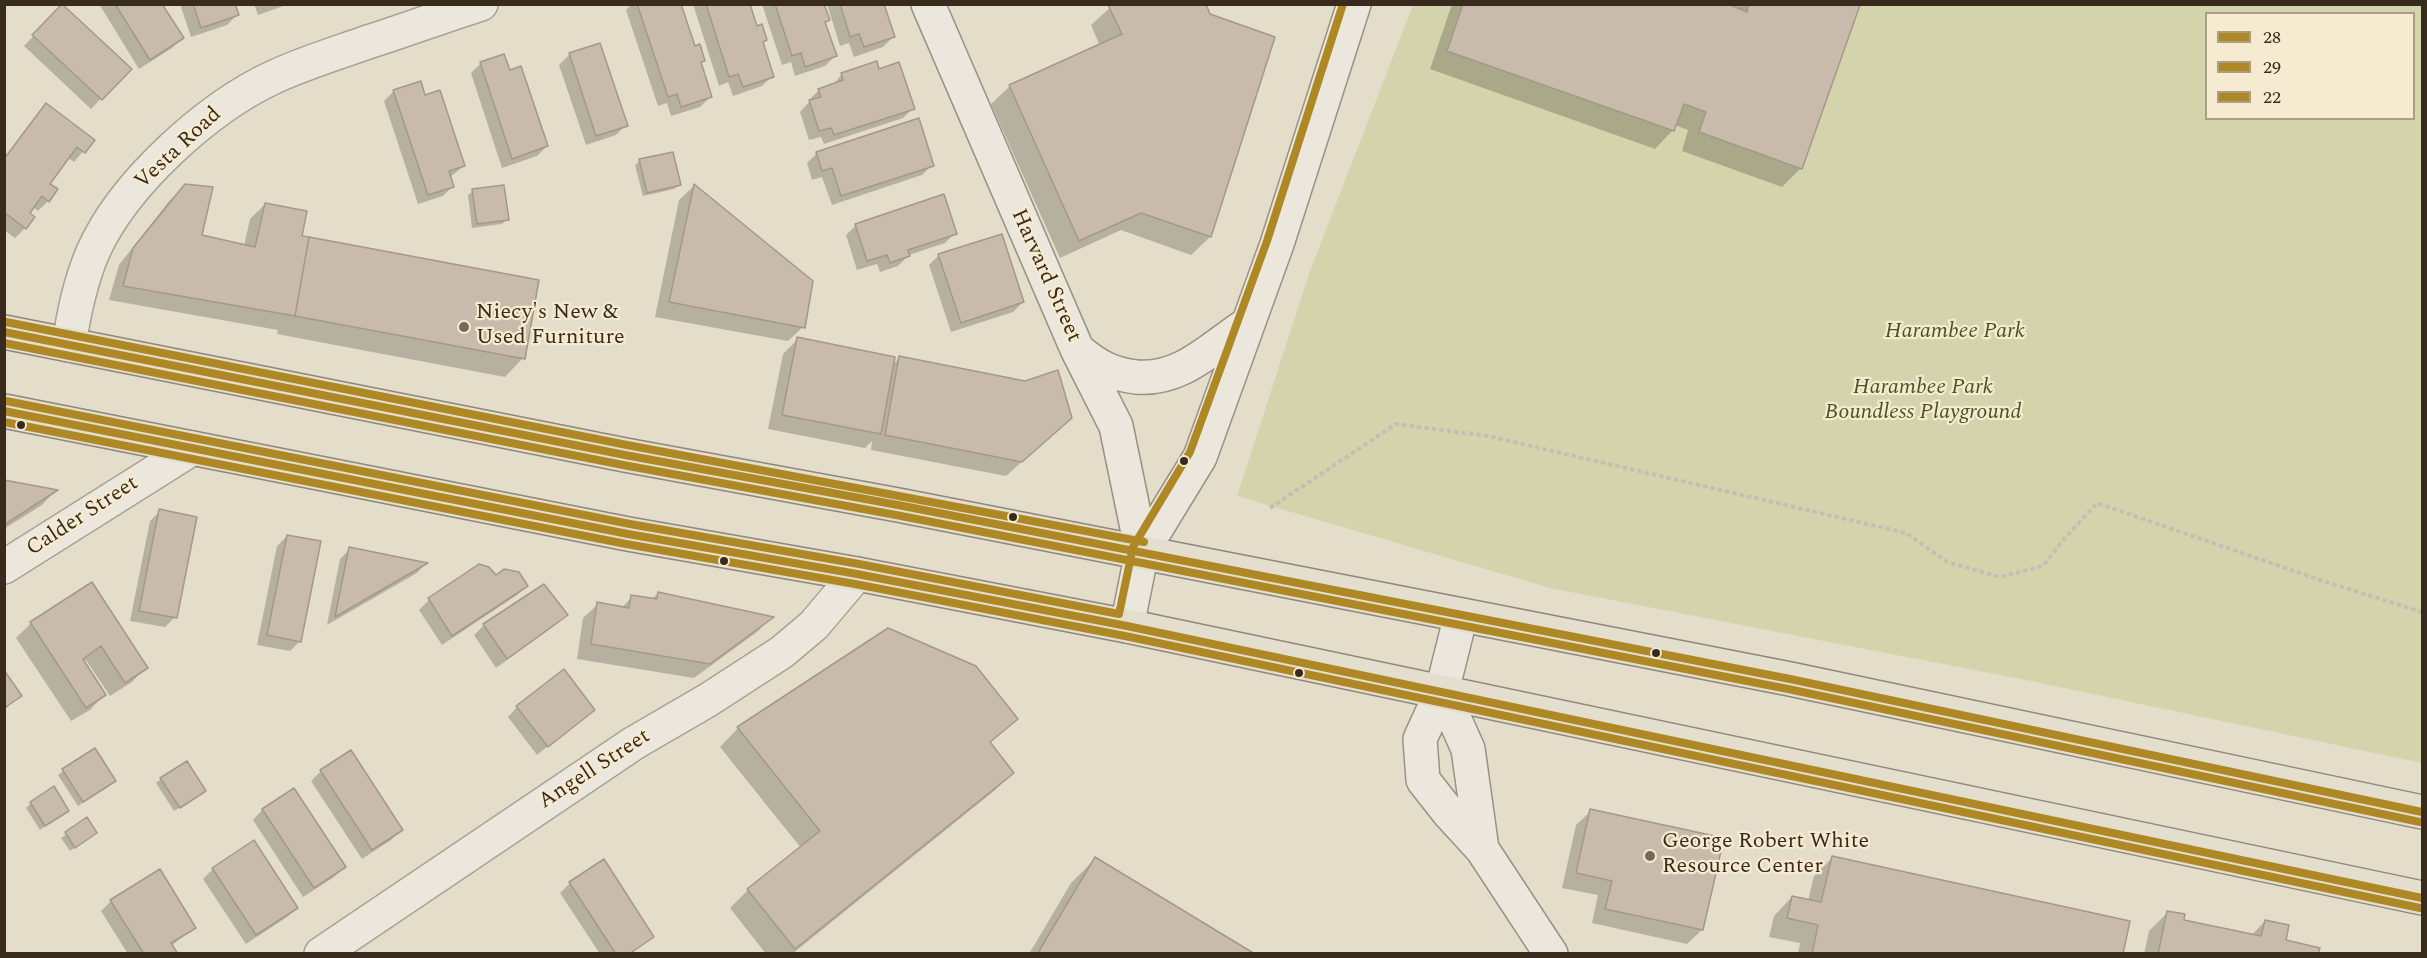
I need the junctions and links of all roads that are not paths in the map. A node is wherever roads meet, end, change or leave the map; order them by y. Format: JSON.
{"nodes":[{"id":1,"x":481,"y":4,"type":"edge"},
{"id":2,"x":928,"y":4,"type":"edge"},
{"id":3,"x":1354,"y":4,"type":"edge"},
{"id":4,"x":1246,"y":326,"type":"junction"},
{"id":5,"x":4,"y":332,"type":"edge"},
{"id":6,"x":69,"y":345,"type":"junction"},
{"id":7,"x":1077,"y":349,"type":"junction"},
{"id":8,"x":4,"y":411,"type":"edge"},
{"id":9,"x":192,"y":448,"type":"junction"},
{"id":10,"x":1142,"y":552,"type":"junction"},
{"id":11,"x":4,"y":567,"type":"edge"},
{"id":12,"x":856,"y":574,"type":"junction"},
{"id":13,"x":1461,"y":615,"type":"junction"},
{"id":14,"x":1127,"y":626,"type":"junction"},
{"id":15,"x":1442,"y":692,"type":"junction"},
{"id":16,"x":2422,"y":812,"type":"edge"},
{"id":17,"x":1482,"y":849,"type":"junction"},
{"id":18,"x":2422,"y":898,"type":"edge"},
{"id":19,"x":321,"y":954,"type":"edge"},
{"id":20,"x":1551,"y":954,"type":"edge"}],
"edges":[{"from":1,"to":6,"type":"main road","name":"Vesta Road"},
{"from":2,"to":7,"type":"main road","name":"Harvard Street"},
{"from":3,"to":4,"type":"main road"},
{"from":4,"to":7,"type":"main road"},
{"from":4,"to":10,"type":"main road"},
{"from":5,"to":6,"type":"main road"},
{"from":6,"to":10,"type":"main road"},
{"from":7,"to":10,"type":"main road","name":"Harvard Street"},
{"from":8,"to":9,"type":"main road"},
{"from":9,"to":11,"type":"main road","name":"Calder Street"},
{"from":9,"to":12,"type":"main road"},
{"from":10,"to":13,"type":"main road"},
{"from":10,"to":14,"type":"main road"},
{"from":12,"to":14,"type":"main road"},
{"from":12,"to":19,"type":"main road","name":"Angell Street"},
{"from":13,"to":15,"type":"main road"},
{"from":13,"to":16,"type":"main road"},
{"from":14,"to":15,"type":"main road"},
{"from":15,"to":17,"type":"main road"},
{"from":15,"to":17,"type":"main road"},
{"from":15,"to":18,"type":"main road"},
{"from":17,"to":20,"type":"main road"}]}
